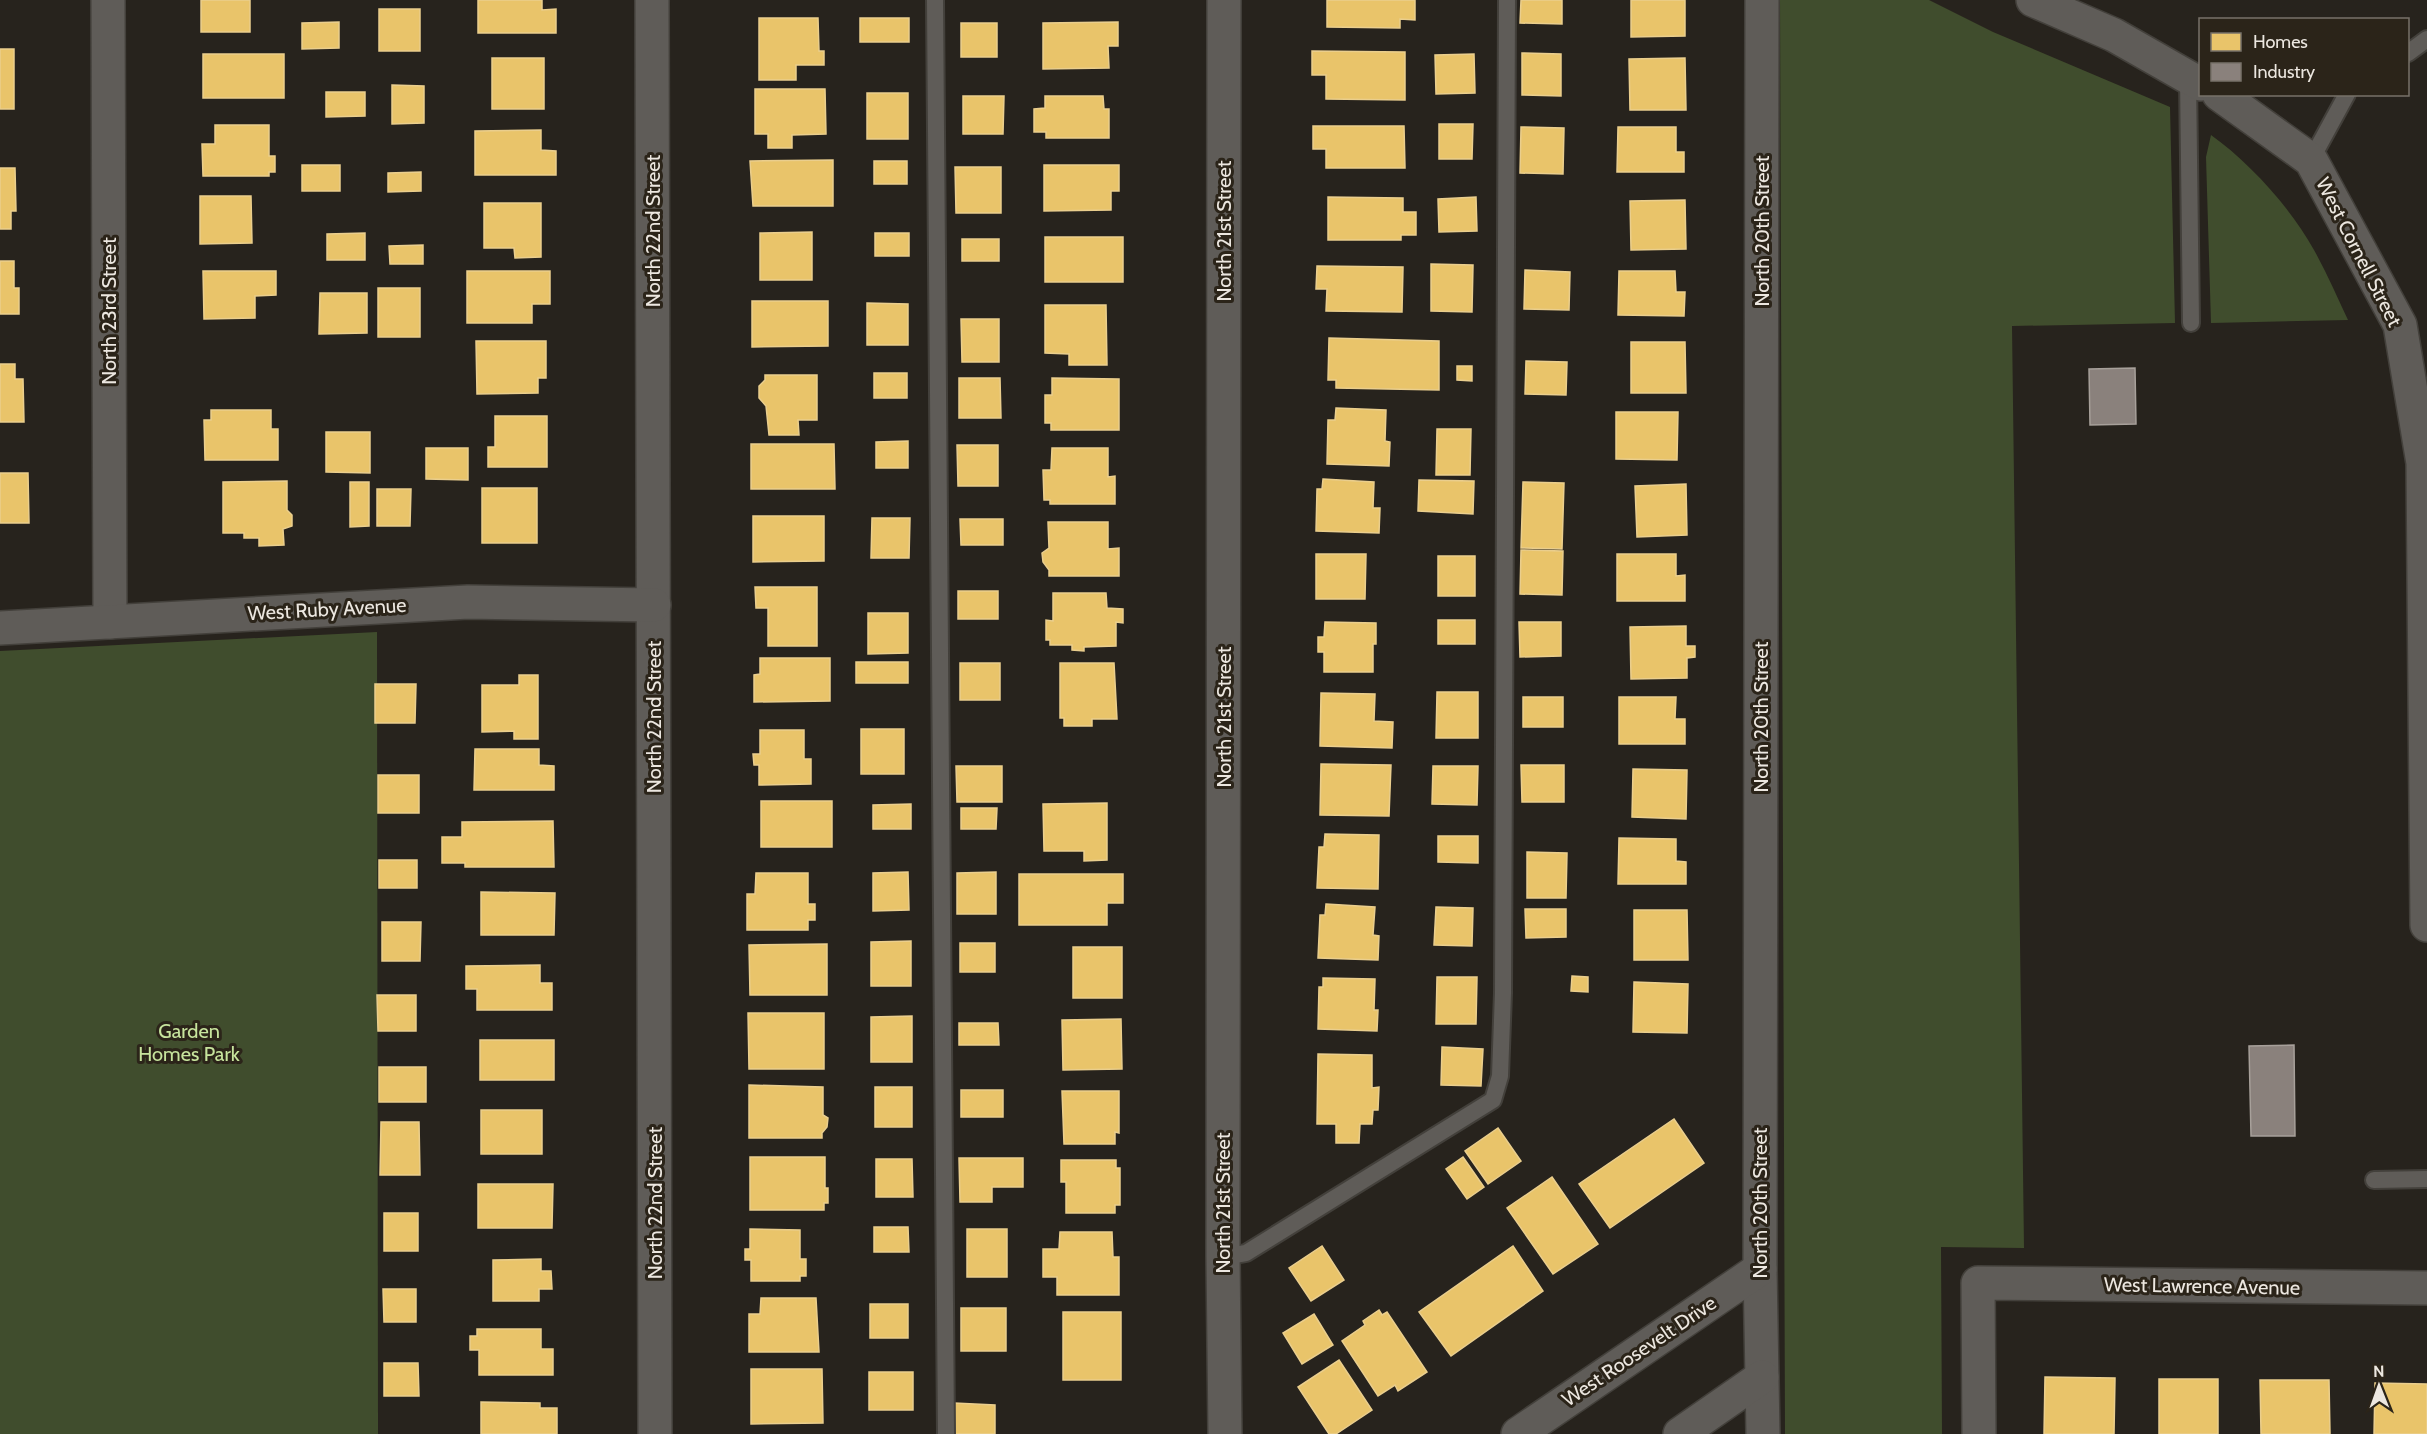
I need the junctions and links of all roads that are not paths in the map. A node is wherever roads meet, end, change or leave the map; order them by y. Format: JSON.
{"nodes":[{"id":1,"x":108,"y":0,"type":"edge"},
{"id":2,"x":652,"y":0,"type":"edge"},
{"id":3,"x":935,"y":0,"type":"edge"},
{"id":4,"x":1224,"y":0,"type":"edge"},
{"id":5,"x":1507,"y":0,"type":"edge"},
{"id":6,"x":1762,"y":0,"type":"edge"},
{"id":7,"x":2033,"y":0,"type":"edge"},
{"id":8,"x":2427,"y":39,"type":"edge"},
{"id":9,"x":2409,"y":52,"type":"edge"},
{"id":10,"x":2194,"y":80,"type":"edge"},
{"id":11,"x":2222,"y":96,"type":"edge"},
{"id":12,"x":2345,"y":96,"type":"edge"},
{"id":13,"x":2311,"y":160,"type":"junction"},
{"id":14,"x":2191,"y":323,"type":"dead end"},
{"id":15,"x":654,"y":605,"type":"junction"},
{"id":16,"x":110,"y":622,"type":"junction"},
{"id":17,"x":0,"y":628,"type":"edge"},
{"id":18,"x":2427,"y":925,"type":"edge"},
{"id":19,"x":2374,"y":1179,"type":"dead end"},
{"id":20,"x":2427,"y":1179,"type":"edge"},
{"id":21,"x":1223,"y":1257,"type":"junction"},
{"id":22,"x":1760,"y":1269,"type":"junction"},
{"id":23,"x":2427,"y":1288,"type":"edge"},
{"id":24,"x":1762,"y":1377,"type":"junction"},
{"id":25,"x":655,"y":1434,"type":"edge"},
{"id":26,"x":945,"y":1434,"type":"edge"},
{"id":27,"x":1225,"y":1434,"type":"edge"},
{"id":28,"x":1518,"y":1434,"type":"edge"},
{"id":29,"x":1680,"y":1434,"type":"edge"},
{"id":30,"x":1763,"y":1434,"type":"edge"},
{"id":31,"x":1979,"y":1434,"type":"edge"}],
"edges":[{"from":1,"to":16,"type":"street","name":"North 23rd Street"},
{"from":2,"to":15,"type":"street","name":"North 22nd Street"},
{"from":3,"to":26,"type":"lane"},
{"from":4,"to":21,"type":"street","name":"North 21st Street"},
{"from":5,"to":21,"type":"lane"},
{"from":6,"to":22,"type":"street","name":"North 20th Street"},
{"from":7,"to":10,"type":"street"},
{"from":8,"to":9,"type":"lane"},
{"from":10,"to":14,"type":"lane"},
{"from":11,"to":13,"type":"street","name":"West Cornell Street"},
{"from":12,"to":13,"type":"lane"},
{"from":13,"to":18,"type":"street","name":"West Cornell Street"},
{"from":15,"to":16,"type":"street","name":"West Ruby Avenue"},
{"from":15,"to":25,"type":"street","name":"North 22nd Street"},
{"from":16,"to":17,"type":"street","name":"West Ruby Avenue"},
{"from":19,"to":20,"type":"lane"},
{"from":21,"to":27,"type":"street","name":"North 21st Street"},
{"from":22,"to":24,"type":"street","name":"North 20th Street"},
{"from":22,"to":28,"type":"street","name":"West Roosevelt Drive"},
{"from":23,"to":31,"type":"street","name":"West Lawrence Avenue"},
{"from":24,"to":29,"type":"street"},
{"from":24,"to":30,"type":"street","name":"North 20th Street"}]}
